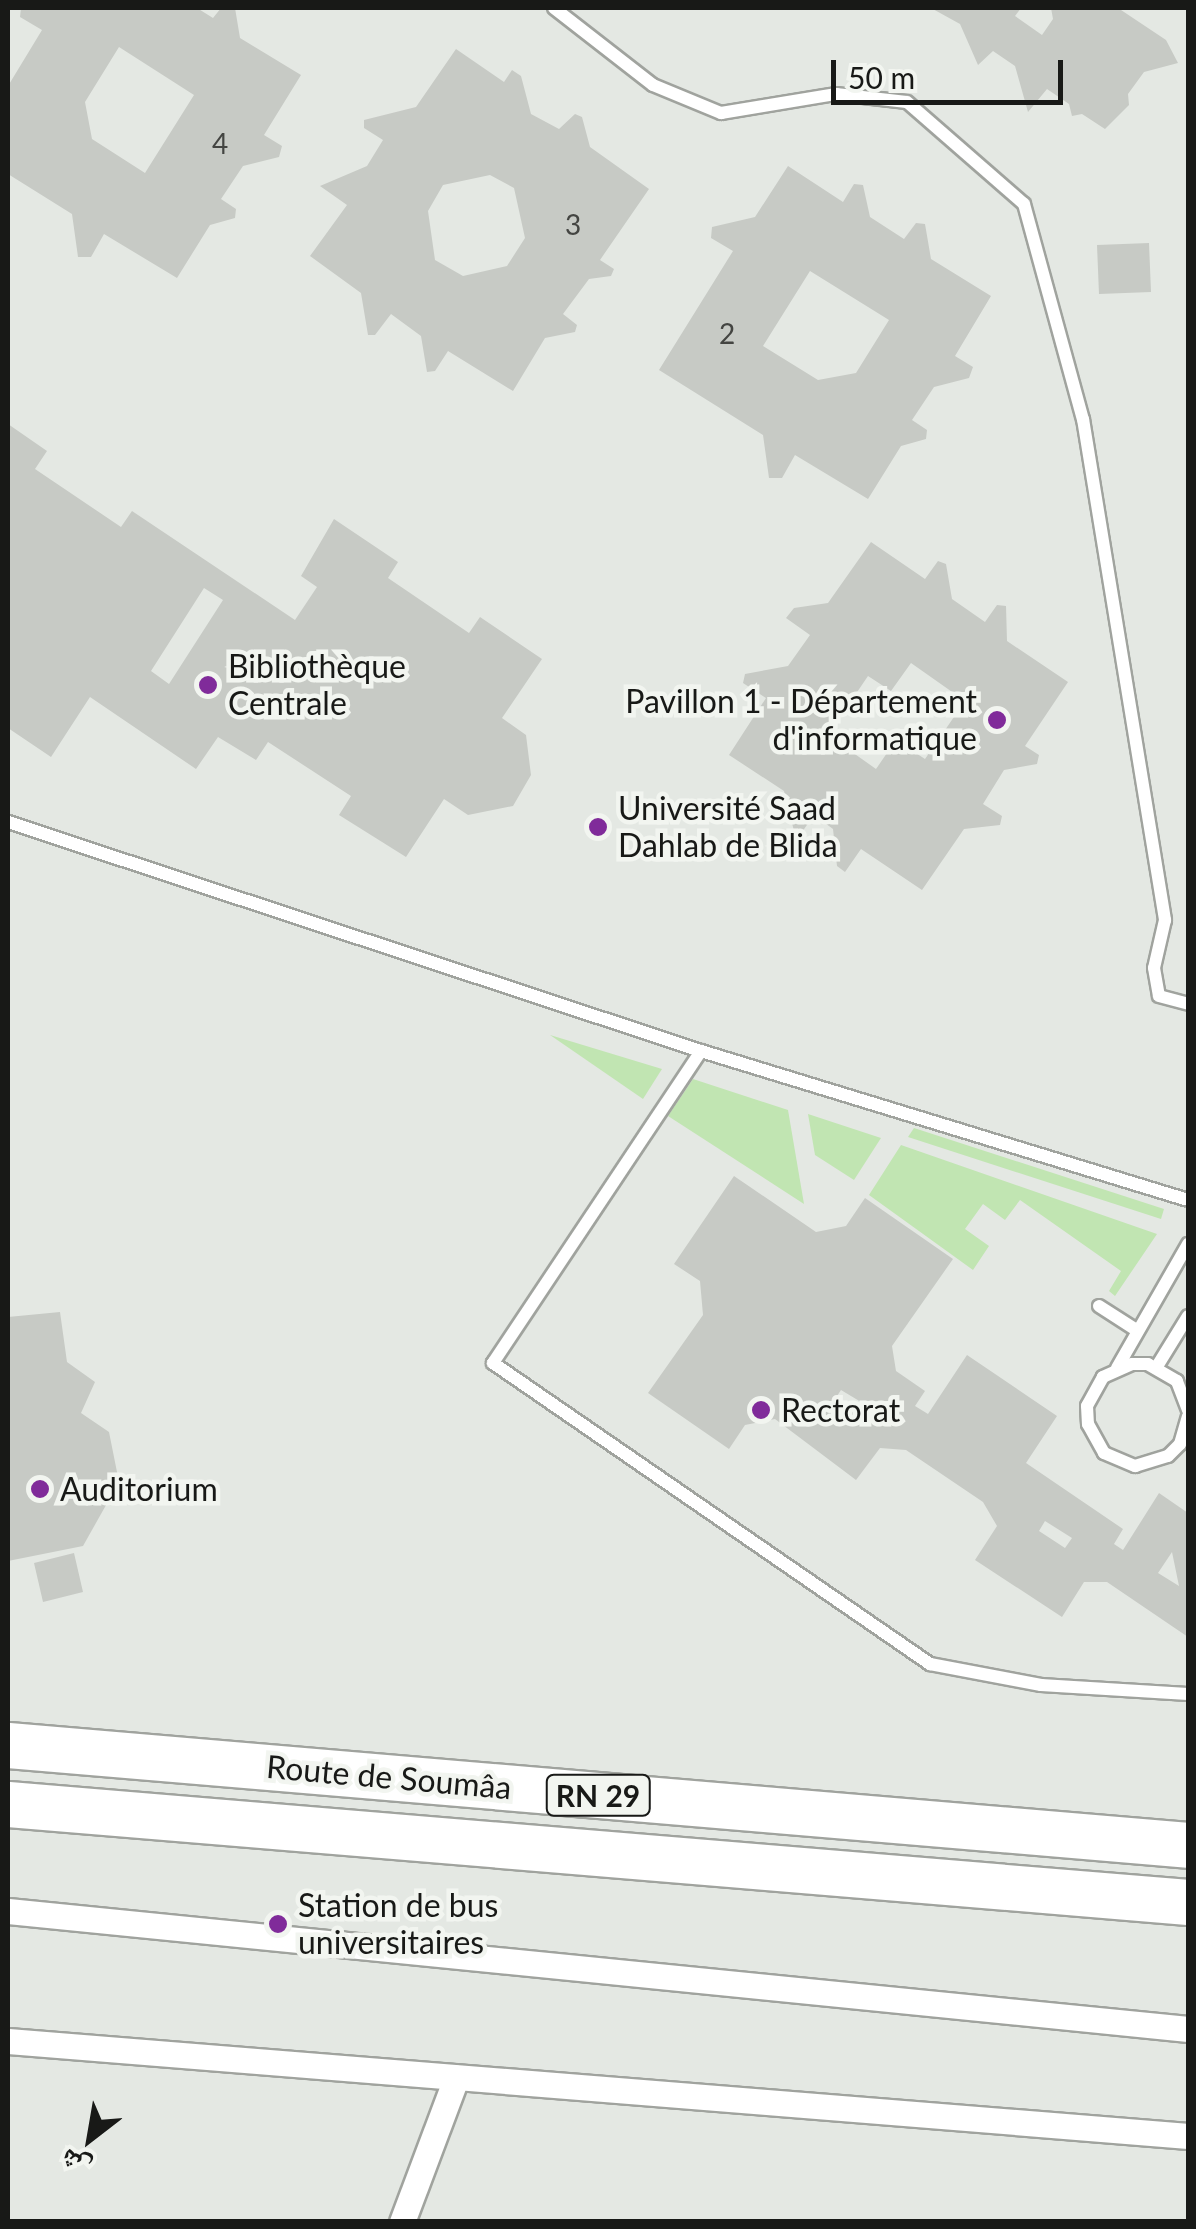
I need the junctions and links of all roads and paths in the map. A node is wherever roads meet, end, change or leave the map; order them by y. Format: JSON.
{"nodes":[{"id":1,"x":554,"y":8,"type":"edge"},
{"id":2,"x":8,"y":822,"type":"edge"},
{"id":3,"x":1188,"y":1004,"type":"edge"},
{"id":4,"x":702,"y":1051,"type":"junction"},
{"id":5,"x":1188,"y":1200,"type":"edge"},
{"id":6,"x":1188,"y":1244,"type":"edge"},
{"id":7,"x":1099,"y":1306,"type":"dead end"},
{"id":8,"x":1188,"y":1316,"type":"edge"},
{"id":9,"x":1138,"y":1332,"type":"junction"},
{"id":10,"x":1117,"y":1368,"type":"junction"},
{"id":11,"x":1156,"y":1368,"type":"junction"},
{"id":12,"x":1188,"y":1413,"type":"edge"},
{"id":13,"x":1188,"y":1694,"type":"edge"},
{"id":14,"x":8,"y":1745,"type":"edge"},
{"id":15,"x":8,"y":1804,"type":"edge"},
{"id":16,"x":1188,"y":1844,"type":"edge"},
{"id":17,"x":1188,"y":1902,"type":"edge"},
{"id":18,"x":8,"y":1911,"type":"edge"},
{"id":19,"x":1188,"y":2029,"type":"edge"},
{"id":20,"x":8,"y":2041,"type":"edge"},
{"id":21,"x":456,"y":2078,"type":"junction"},
{"id":22,"x":1188,"y":2136,"type":"edge"},
{"id":23,"x":402,"y":2222,"type":"edge"}],
"edges":[{"from":1,"to":3,"type":"lane"},
{"from":2,"to":4,"type":"lane"},
{"from":4,"to":5,"type":"lane"},
{"from":4,"to":13,"type":"lane"},
{"from":6,"to":9,"type":"lane"},
{"from":7,"to":9,"type":"lane"},
{"from":8,"to":11,"type":"lane"},
{"from":9,"to":10,"type":"lane"},
{"from":10,"to":11,"type":"lane"},
{"from":10,"to":12,"type":"lane"},
{"from":11,"to":12,"type":"lane"},
{"from":14,"to":16,"type":"highway","name":"Route de Soumâa","number":"RN 29"},
{"from":15,"to":17,"type":"highway","name":"Route de Soumâa","number":"RN 29"},
{"from":18,"to":19,"type":"street"},
{"from":20,"to":21,"type":"street"},
{"from":21,"to":22,"type":"street"},
{"from":21,"to":23,"type":"street"}]}
